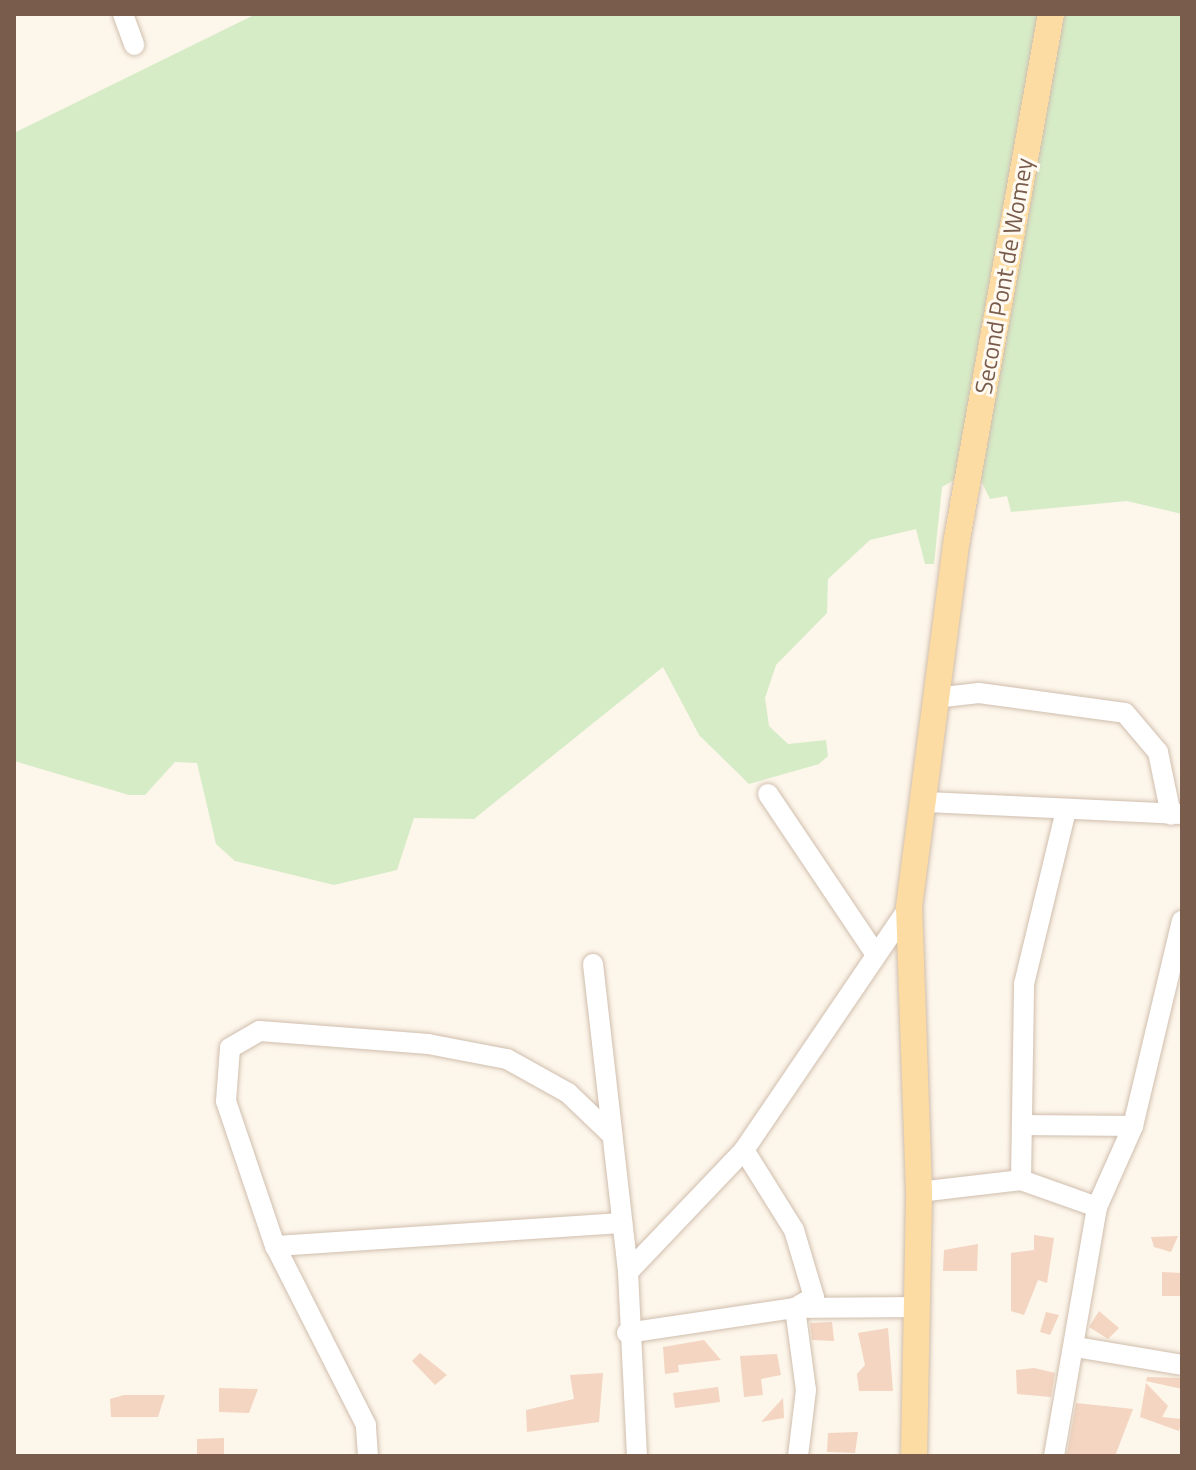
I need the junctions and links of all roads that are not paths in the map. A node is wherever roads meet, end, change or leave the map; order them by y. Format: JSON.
{"nodes":[{"id":1,"x":123,"y":14,"type":"edge"},
{"id":2,"x":1051,"y":14,"type":"edge"},
{"id":3,"x":134,"y":45,"type":"dead end"},
{"id":4,"x":935,"y":698,"type":"junction"},
{"id":5,"x":768,"y":794,"type":"dead end"},
{"id":6,"x":926,"y":802,"type":"junction"},
{"id":7,"x":1065,"y":814,"type":"junction"},
{"id":8,"x":1176,"y":814,"type":"edge"},
{"id":9,"x":909,"y":907,"type":"junction"},
{"id":10,"x":1182,"y":921,"type":"edge"},
{"id":11,"x":873,"y":950,"type":"junction"},
{"id":12,"x":593,"y":964,"type":"dead end"},
{"id":13,"x":1025,"y":1125,"type":"junction"},
{"id":14,"x":1133,"y":1126,"type":"junction"},
{"id":15,"x":612,"y":1135,"type":"junction"},
{"id":16,"x":744,"y":1150,"type":"junction"},
{"id":17,"x":1021,"y":1180,"type":"junction"},
{"id":18,"x":919,"y":1192,"type":"junction"},
{"id":19,"x":1097,"y":1207,"type":"junction"},
{"id":20,"x":622,"y":1223,"type":"junction"},
{"id":21,"x":275,"y":1246,"type":"junction"},
{"id":22,"x":628,"y":1272,"type":"junction"},
{"id":23,"x":913,"y":1307,"type":"junction"},
{"id":24,"x":795,"y":1308,"type":"junction"},
{"id":25,"x":627,"y":1333,"type":"junction"},
{"id":26,"x":1076,"y":1347,"type":"junction"},
{"id":27,"x":1182,"y":1365,"type":"edge"},
{"id":28,"x":368,"y":1456,"type":"edge"},
{"id":29,"x":637,"y":1456,"type":"edge"},
{"id":30,"x":798,"y":1456,"type":"edge"},
{"id":31,"x":914,"y":1456,"type":"edge"},
{"id":32,"x":1054,"y":1456,"type":"edge"}],
"edges":[{"from":1,"to":3,"type":"street"},
{"from":2,"to":4,"type":"main road","name":"Second Pont de Womey"},
{"from":4,"to":6,"type":"main road","name":"Second Pont de Womey"},
{"from":4,"to":8,"type":"street"},
{"from":5,"to":11,"type":"street"},
{"from":6,"to":7,"type":"street"},
{"from":6,"to":9,"type":"main road","name":"Second Pont de Womey"},
{"from":7,"to":8,"type":"street"},
{"from":7,"to":13,"type":"street"},
{"from":9,"to":11,"type":"street"},
{"from":9,"to":18,"type":"main road","name":"Second Pont de Womey"},
{"from":10,"to":14,"type":"street"},
{"from":11,"to":16,"type":"street"},
{"from":12,"to":15,"type":"street"},
{"from":13,"to":14,"type":"street"},
{"from":13,"to":17,"type":"street"},
{"from":14,"to":19,"type":"street"},
{"from":15,"to":20,"type":"street"},
{"from":15,"to":21,"type":"street"},
{"from":16,"to":22,"type":"street"},
{"from":16,"to":24,"type":"street"},
{"from":17,"to":18,"type":"street"},
{"from":17,"to":19,"type":"street"},
{"from":18,"to":23,"type":"main road","name":"Second Pont de Womey"},
{"from":19,"to":26,"type":"street"},
{"from":20,"to":21,"type":"street"},
{"from":20,"to":22,"type":"street"},
{"from":21,"to":28,"type":"street"},
{"from":22,"to":25,"type":"street"},
{"from":23,"to":24,"type":"street"},
{"from":23,"to":31,"type":"main road","name":"Second Pont de Womey"},
{"from":24,"to":25,"type":"street"},
{"from":24,"to":30,"type":"street"},
{"from":25,"to":29,"type":"street"},
{"from":26,"to":27,"type":"street"},
{"from":26,"to":32,"type":"street"}]}
